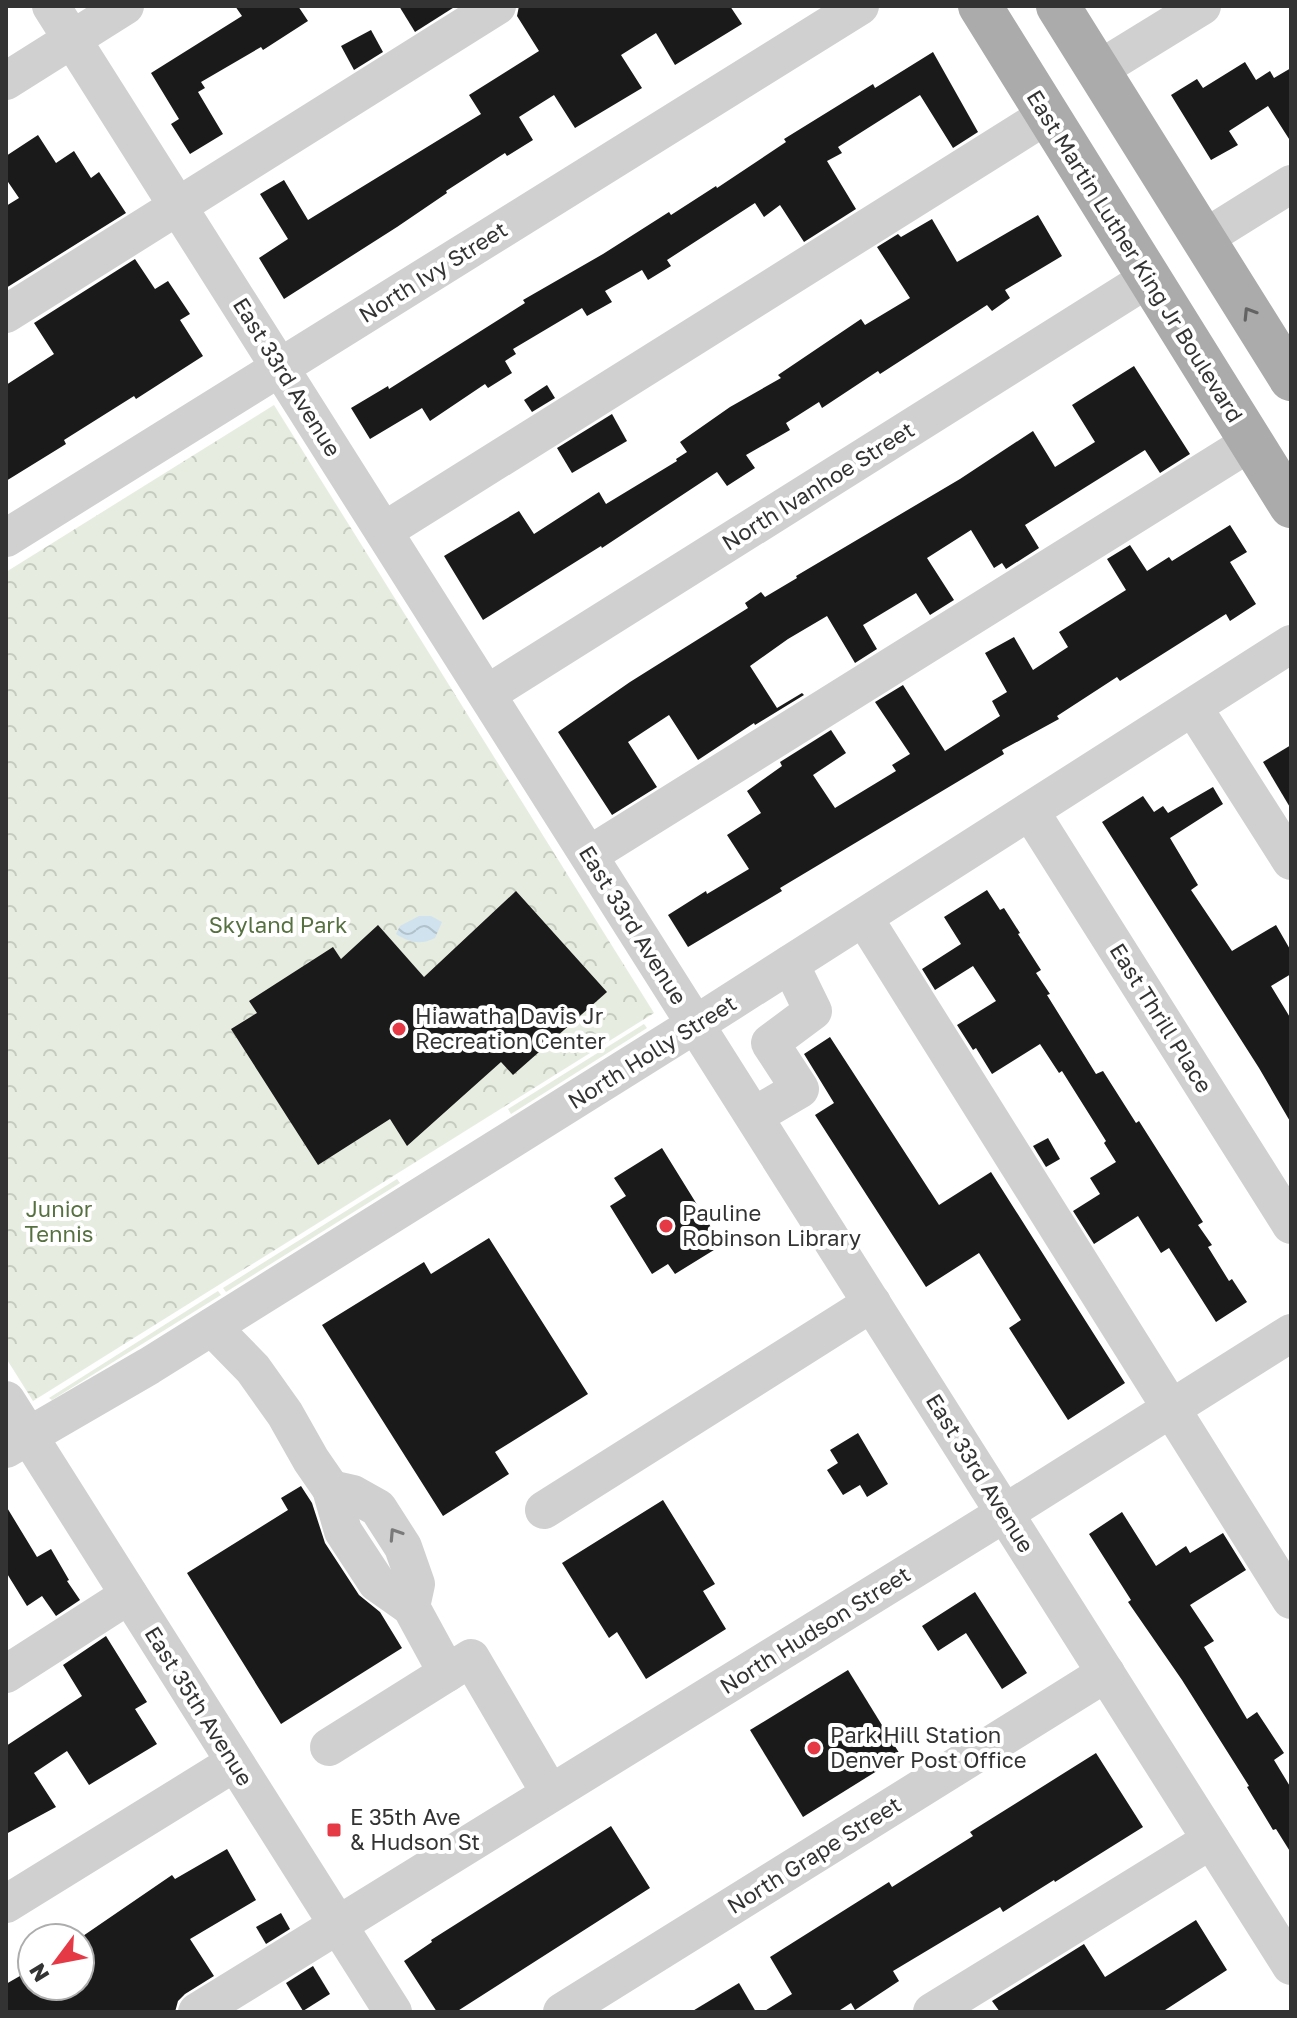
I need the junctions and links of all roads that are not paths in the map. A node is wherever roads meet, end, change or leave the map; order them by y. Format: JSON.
{"nodes":[{"id":1,"x":51,"y":6,"type":"edge"},
{"id":2,"x":125,"y":6,"type":"edge"},
{"id":3,"x":497,"y":6,"type":"edge"},
{"id":4,"x":860,"y":6,"type":"edge"},
{"id":5,"x":980,"y":6,"type":"edge"},
{"id":6,"x":1058,"y":6,"type":"edge"},
{"id":7,"x":1202,"y":6,"type":"edge"},
{"id":8,"x":72,"y":39,"type":"junction"},
{"id":9,"x":1098,"y":70,"type":"junction"},
{"id":10,"x":6,"y":81,"type":"edge"},
{"id":11,"x":1047,"y":115,"type":"junction"},
{"id":12,"x":1291,"y":184,"type":"edge"},
{"id":13,"x":179,"y":205,"type":"junction"},
{"id":14,"x":1203,"y":239,"type":"junction"},
{"id":15,"x":1149,"y":278,"type":"junction"},
{"id":16,"x":6,"y":314,"type":"edge"},
{"id":17,"x":280,"y":367,"type":"junction"},
{"id":18,"x":1291,"y":379,"type":"edge"},
{"id":19,"x":1251,"y":442,"type":"junction"},
{"id":20,"x":1291,"y":506,"type":"edge"},
{"id":21,"x":384,"y":531,"type":"junction"},
{"id":22,"x":6,"y":538,"type":"edge"},
{"id":23,"x":1291,"y":644,"type":"edge"},
{"id":24,"x":487,"y":694,"type":"junction"},
{"id":25,"x":1193,"y":707,"type":"junction"},
{"id":26,"x":1030,"y":811,"type":"junction"},
{"id":27,"x":589,"y":855,"type":"junction"},
{"id":28,"x":1291,"y":861,"type":"edge"},
{"id":29,"x":864,"y":918,"type":"junction"},
{"id":30,"x":790,"y":964,"type":"junction"},
{"id":31,"x":696,"y":1024,"type":"junction"},
{"id":32,"x":754,"y":1116,"type":"junction"},
{"id":33,"x":1291,"y":1225,"type":"edge"},
{"id":34,"x":872,"y":1303,"type":"junction"},
{"id":35,"x":212,"y":1327,"type":"junction"},
{"id":36,"x":1291,"y":1333,"type":"edge"},
{"id":37,"x":6,"y":1400,"type":"edge"},
{"id":38,"x":1171,"y":1409,"type":"junction"},
{"id":39,"x":17,"y":1442,"type":"edge"},
{"id":40,"x":544,"y":1510,"type":"dead end"},
{"id":41,"x":1005,"y":1513,"type":"junction"},
{"id":42,"x":129,"y":1595,"type":"junction"},
{"id":43,"x":1291,"y":1600,"type":"edge"},
{"id":44,"x":447,"y":1673,"type":"junction"},
{"id":45,"x":1106,"y":1673,"type":"junction"},
{"id":46,"x":6,"y":1674,"type":"edge"},
{"id":47,"x":329,"y":1747,"type":"dead end"},
{"id":48,"x":234,"y":1763,"type":"junction"},
{"id":49,"x":550,"y":1793,"type":"junction"},
{"id":50,"x":1211,"y":1840,"type":"junction"},
{"id":51,"x":6,"y":1904,"type":"edge"},
{"id":52,"x":337,"y":1924,"type":"junction"},
{"id":53,"x":1291,"y":1966,"type":"edge"},
{"id":54,"x":197,"y":2012,"type":"edge"},
{"id":55,"x":393,"y":2012,"type":"edge"},
{"id":56,"x":562,"y":2012,"type":"edge"},
{"id":57,"x":932,"y":2012,"type":"edge"}],
"edges":[{"from":1,"to":8,"type":"street","name":"East 33rd Avenue"},
{"from":2,"to":8,"type":"street"},
{"from":3,"to":13,"type":"street"},
{"from":4,"to":17,"type":"street","name":"North Ivy Street"},
{"from":5,"to":11,"type":"main road","name":"East Martin Luther King Jr Boulevard"},
{"from":6,"to":9,"type":"main road"},
{"from":7,"to":9,"type":"street"},
{"from":8,"to":10,"type":"street"},
{"from":8,"to":13,"type":"street","name":"East 33rd Avenue"},
{"from":9,"to":14,"type":"main road"},
{"from":11,"to":15,"type":"main road","name":"East Martin Luther King Jr Boulevard"},
{"from":11,"to":21,"type":"street"},
{"from":12,"to":14,"type":"street"},
{"from":13,"to":16,"type":"street"},
{"from":13,"to":17,"type":"street","name":"East 33rd Avenue"},
{"from":18,"to":14,"type":"main road","one_way":true},
{"from":15,"to":19,"type":"main road","name":"East Martin Luther King Jr Boulevard"},
{"from":15,"to":24,"type":"street","name":"North Ivanhoe Street"},
{"from":17,"to":21,"type":"street","name":"East 33rd Avenue"},
{"from":17,"to":22,"type":"street","name":"North Ivy Street"},
{"from":19,"to":20,"type":"main road","name":"East Martin Luther King Jr Boulevard"},
{"from":19,"to":27,"type":"street"},
{"from":21,"to":24,"type":"street","name":"East 33rd Avenue"},
{"from":23,"to":25,"type":"street","name":"North Holly Street"},
{"from":24,"to":27,"type":"street","name":"East 33rd Avenue"},
{"from":25,"to":26,"type":"street","name":"North Holly Street"},
{"from":25,"to":28,"type":"street"},
{"from":26,"to":29,"type":"street","name":"North Holly Street"},
{"from":26,"to":33,"type":"street","name":"East Thrill Place"},
{"from":27,"to":31,"type":"street","name":"East 33rd Avenue"},
{"from":29,"to":30,"type":"street","name":"North Holly Street"},
{"from":29,"to":38,"type":"street"},
{"from":30,"to":31,"type":"street","name":"North Holly Street"},
{"from":30,"to":32,"type":"street"},
{"from":31,"to":32,"type":"street","name":"East 33rd Avenue"},
{"from":31,"to":35,"type":"street","name":"North Holly Street"},
{"from":32,"to":34,"type":"street","name":"East 33rd Avenue"},
{"from":34,"to":40,"type":"street"},
{"from":34,"to":41,"type":"street","name":"East 33rd Avenue"},
{"from":35,"to":39,"type":"street","name":"North Holly Street"},
{"from":35,"to":44,"type":"street"},
{"from":36,"to":38,"type":"street","name":"North Hudson Street"},
{"from":37,"to":39,"type":"street","name":"East 35th Avenue"},
{"from":38,"to":41,"type":"street","name":"North Hudson Street"},
{"from":38,"to":43,"type":"street"},
{"from":39,"to":42,"type":"street","name":"East 35th Avenue"},
{"from":41,"to":45,"type":"street","name":"East 33rd Avenue"},
{"from":41,"to":49,"type":"street","name":"North Hudson Street"},
{"from":42,"to":46,"type":"street"},
{"from":42,"to":48,"type":"street","name":"East 35th Avenue"},
{"from":44,"to":47,"type":"street"},
{"from":44,"to":49,"type":"street"},
{"from":45,"to":50,"type":"street","name":"East 33rd Avenue"},
{"from":45,"to":56,"type":"street","name":"North Grape Street"},
{"from":48,"to":51,"type":"street"},
{"from":48,"to":52,"type":"street","name":"East 35th Avenue"},
{"from":49,"to":52,"type":"street","name":"North Hudson Street"},
{"from":50,"to":53,"type":"street","name":"East 33rd Avenue"},
{"from":50,"to":57,"type":"street"},
{"from":52,"to":54,"type":"street","name":"North Hudson Street"},
{"from":52,"to":55,"type":"street","name":"East 35th Avenue"}]}
